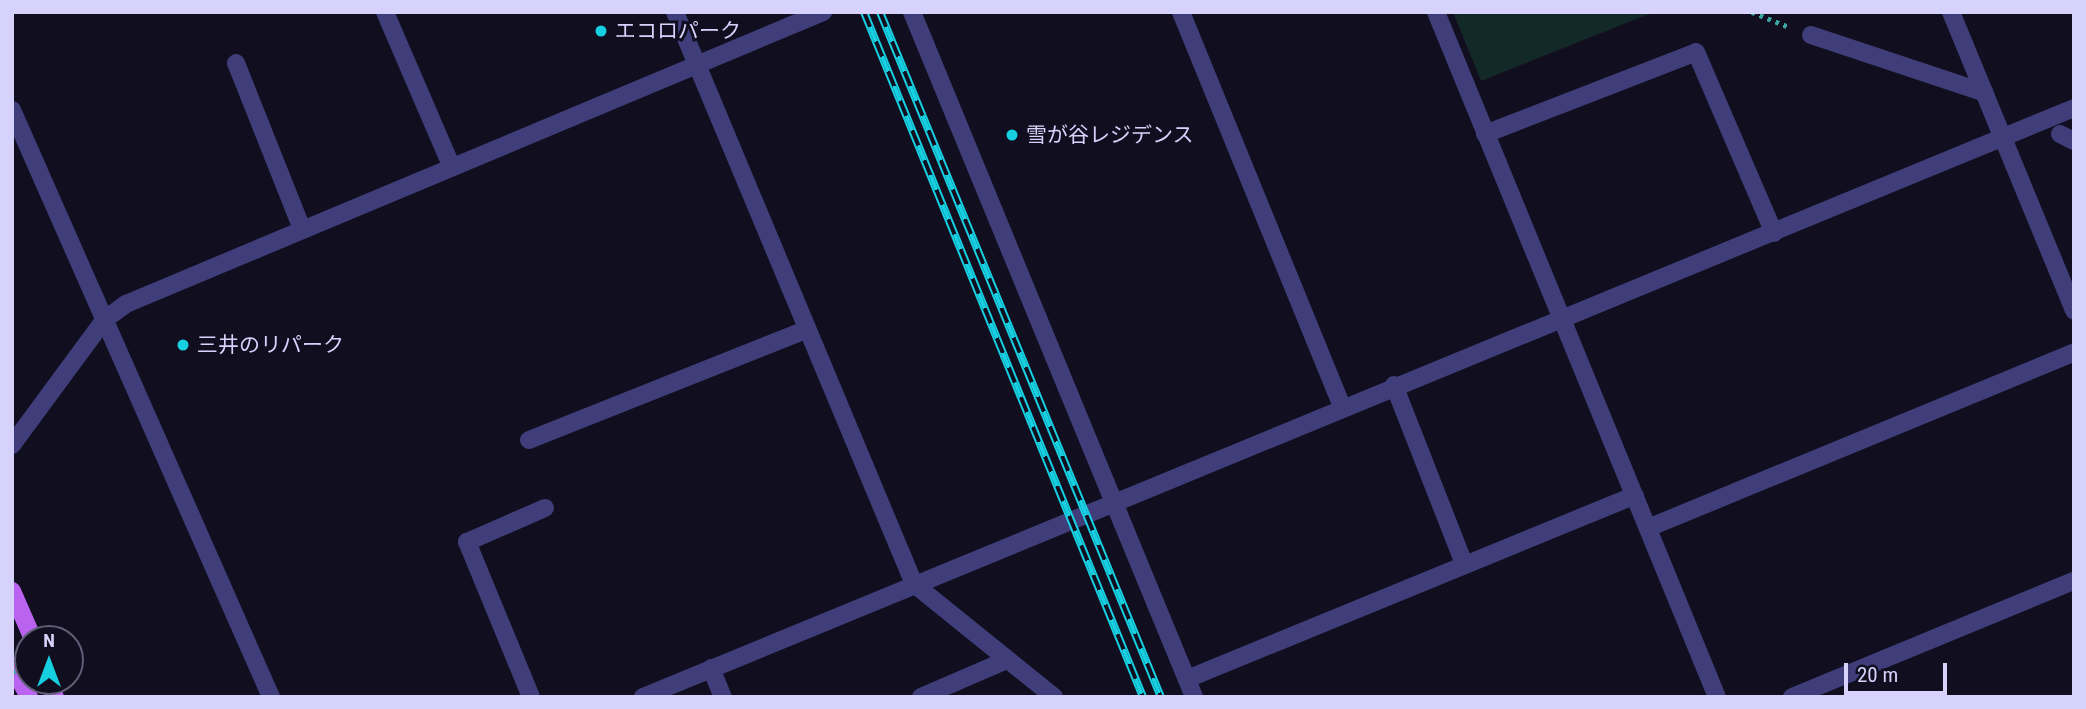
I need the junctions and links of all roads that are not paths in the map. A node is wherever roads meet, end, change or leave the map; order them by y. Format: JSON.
{"nodes":[{"id":1,"x":385,"y":12,"type":"edge"},
{"id":2,"x":675,"y":12,"type":"edge"},
{"id":3,"x":823,"y":12,"type":"edge"},
{"id":4,"x":912,"y":12,"type":"edge"},
{"id":5,"x":1181,"y":12,"type":"edge"},
{"id":6,"x":1436,"y":12,"type":"edge"},
{"id":7,"x":1951,"y":12,"type":"edge"},
{"id":8,"x":1811,"y":35,"type":"road end"},
{"id":9,"x":236,"y":63,"type":"dead end"},
{"id":10,"x":698,"y":66,"type":"junction"},
{"id":11,"x":1985,"y":93,"type":"junction"},
{"id":12,"x":2074,"y":108,"type":"edge"},
{"id":13,"x":12,"y":110,"type":"edge"},
{"id":14,"x":1486,"y":135,"type":"junction"},
{"id":15,"x":2003,"y":137,"type":"junction"},
{"id":16,"x":450,"y":165,"type":"junction"},
{"id":17,"x":302,"y":229,"type":"junction"},
{"id":18,"x":1774,"y":233,"type":"junction"},
{"id":19,"x":2072,"y":305,"type":"edge"},
{"id":20,"x":1562,"y":316,"type":"junction"},
{"id":21,"x":104,"y":320,"type":"junction"},
{"id":22,"x":806,"y":330,"type":"junction"},
{"id":23,"x":2074,"y":352,"type":"edge"},
{"id":24,"x":1394,"y":385,"type":"junction"},
{"id":25,"x":1342,"y":407,"type":"junction"},
{"id":26,"x":529,"y":440,"type":"dead end"},
{"id":27,"x":12,"y":445,"type":"edge"},
{"id":28,"x":1635,"y":495,"type":"junction"},
{"id":29,"x":1112,"y":501,"type":"junction"},
{"id":30,"x":545,"y":508,"type":"dead end"},
{"id":31,"x":1648,"y":528,"type":"junction"},
{"id":32,"x":1464,"y":564,"type":"junction"},
{"id":33,"x":2074,"y":581,"type":"edge"},
{"id":34,"x":914,"y":584,"type":"junction"},
{"id":35,"x":12,"y":591,"type":"edge"},
{"id":36,"x":27,"y":625,"type":"edge"},
{"id":37,"x":1007,"y":660,"type":"junction"},
{"id":38,"x":12,"y":666,"type":"edge"},
{"id":39,"x":710,"y":668,"type":"junction"},
{"id":40,"x":1187,"y":679,"type":"junction"},
{"id":41,"x":29,"y":697,"type":"edge"},
{"id":42,"x":271,"y":697,"type":"edge"},
{"id":43,"x":531,"y":697,"type":"edge"},
{"id":44,"x":643,"y":697,"type":"edge"},
{"id":45,"x":723,"y":697,"type":"edge"},
{"id":46,"x":921,"y":697,"type":"edge"},
{"id":47,"x":1054,"y":697,"type":"edge"},
{"id":48,"x":1194,"y":697,"type":"edge"},
{"id":49,"x":1717,"y":697,"type":"edge"},
{"id":50,"x":1792,"y":697,"type":"edge"}],
"edges":[{"from":1,"to":16,"type":"street"},
{"from":2,"to":10,"type":"street"},
{"from":3,"to":10,"type":"street"},
{"from":4,"to":29,"type":"street"},
{"from":5,"to":25,"type":"street"},
{"from":6,"to":14,"type":"street"},
{"from":7,"to":11,"type":"street"},
{"from":8,"to":11,"type":"street"},
{"from":9,"to":17,"type":"street"},
{"from":10,"to":16,"type":"street"},
{"from":10,"to":22,"type":"street"},
{"from":11,"to":15,"type":"street"},
{"from":12,"to":15,"type":"street"},
{"from":13,"to":21,"type":"street"},
{"from":14,"to":18,"type":"street"},
{"from":14,"to":20,"type":"street"},
{"from":15,"to":18,"type":"street"},
{"from":15,"to":19,"type":"street"},
{"from":16,"to":17,"type":"street"},
{"from":17,"to":21,"type":"street"},
{"from":18,"to":20,"type":"street"},
{"from":20,"to":24,"type":"street"},
{"from":20,"to":28,"type":"street"},
{"from":21,"to":27,"type":"street"},
{"from":21,"to":42,"type":"street"},
{"from":22,"to":26,"type":"street"},
{"from":22,"to":34,"type":"street"},
{"from":23,"to":31,"type":"street"},
{"from":24,"to":25,"type":"street"},
{"from":24,"to":32,"type":"street"},
{"from":25,"to":29,"type":"street"},
{"from":28,"to":31,"type":"street"},
{"from":28,"to":32,"type":"street"},
{"from":29,"to":34,"type":"street"},
{"from":29,"to":40,"type":"street"},
{"from":30,"to":43,"type":"street"},
{"from":31,"to":49,"type":"street"},
{"from":32,"to":40,"type":"street"},
{"from":33,"to":50,"type":"street"},
{"from":34,"to":37,"type":"street"},
{"from":34,"to":39,"type":"street"},
{"from":35,"to":36,"type":"main road"},
{"from":37,"to":46,"type":"street"},
{"from":37,"to":47,"type":"street"},
{"from":38,"to":41,"type":"main road"},
{"from":39,"to":44,"type":"street"},
{"from":39,"to":45,"type":"street"},
{"from":40,"to":48,"type":"street"}]}
